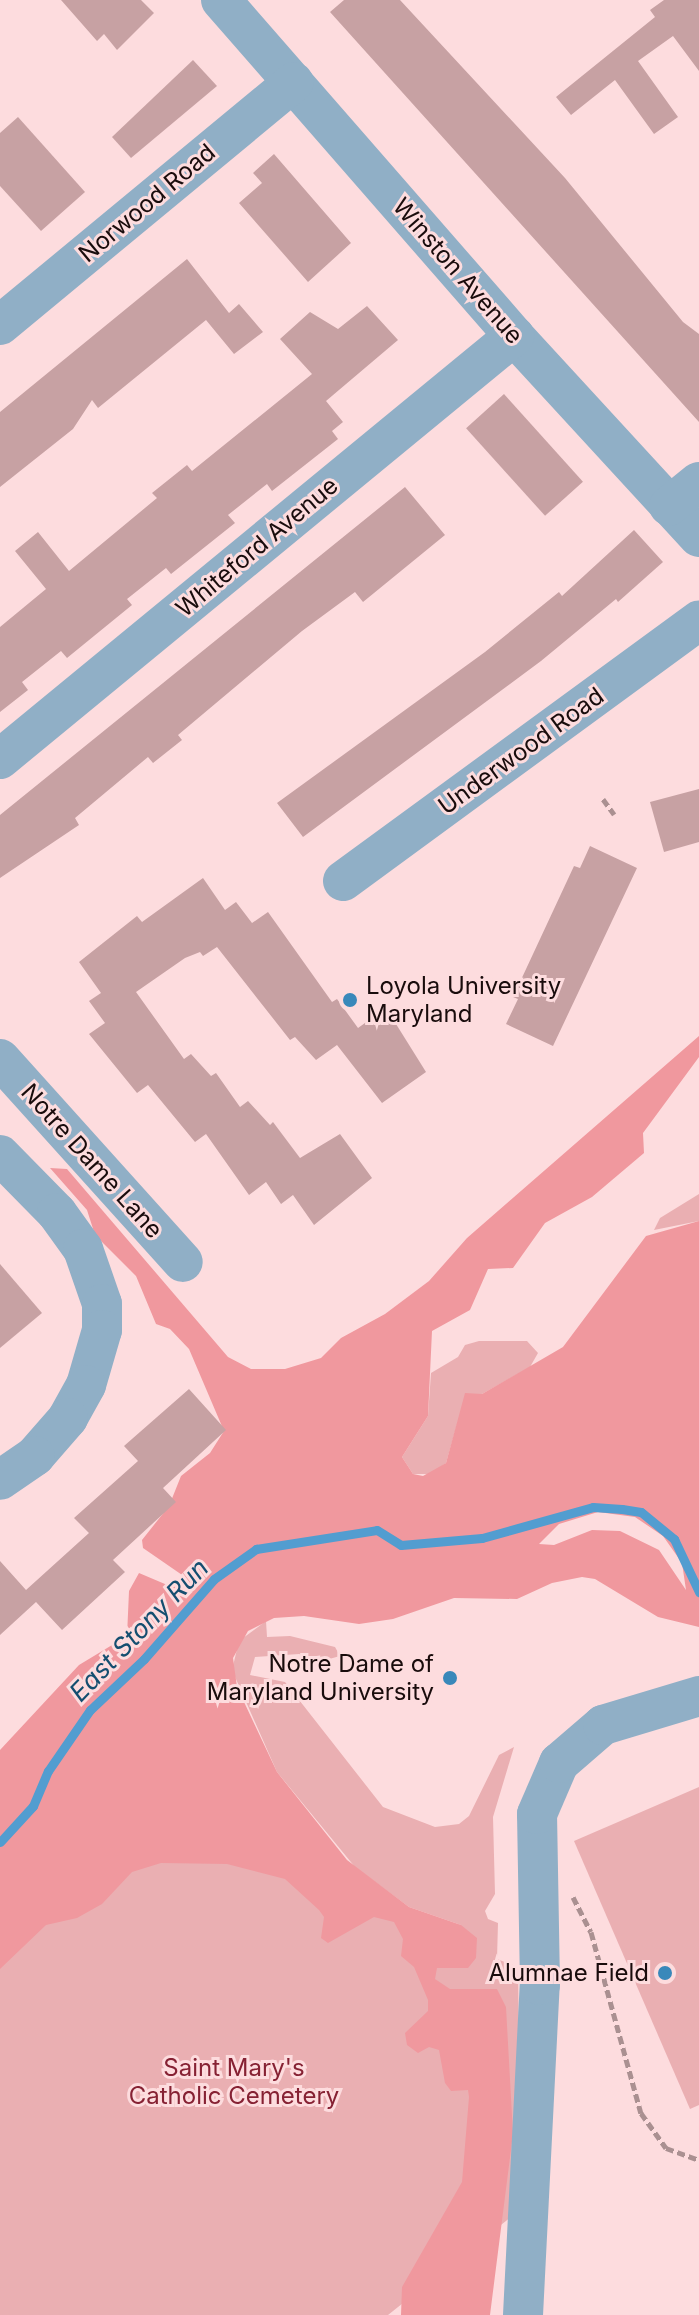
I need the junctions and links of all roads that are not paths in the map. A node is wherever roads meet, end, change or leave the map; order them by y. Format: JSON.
{"nodes":[{"id":1,"x":221,"y":0,"type":"edge"},
{"id":2,"x":294,"y":82,"type":"junction"},
{"id":3,"x":6,"y":309,"type":"edge"},
{"id":4,"x":514,"y":336,"type":"junction"},
{"id":5,"x":684,"y":494,"type":"edge"},
{"id":6,"x":699,"y":537,"type":"edge"},
{"id":7,"x":699,"y":620,"type":"edge"},
{"id":8,"x":0,"y":759,"type":"edge"},
{"id":9,"x":343,"y":881,"type":"dead end"},
{"id":10,"x":0,"y":1059,"type":"edge"},
{"id":11,"x":6,"y":1171,"type":"edge"},
{"id":12,"x":183,"y":1262,"type":"dead end"},
{"id":13,"x":0,"y":1480,"type":"edge"},
{"id":14,"x":699,"y":1696,"type":"edge"},
{"id":15,"x":523,"y":2315,"type":"edge"}],
"edges":[{"from":1,"to":2,"type":"street","name":"Winston Avenue"},
{"from":2,"to":3,"type":"street","name":"Norwood Road"},
{"from":2,"to":4,"type":"street","name":"Winston Avenue"},
{"from":4,"to":5,"type":"street","name":"Winston Avenue"},
{"from":4,"to":8,"type":"street","name":"Whiteford Avenue"},
{"from":5,"to":6,"type":"street","name":"Winston Avenue"},
{"from":7,"to":9,"type":"street","name":"Underwood Road"},
{"from":10,"to":12,"type":"street","name":"Notre Dame Lane"},
{"from":11,"to":13,"type":"street"},
{"from":14,"to":15,"type":"street"}]}
